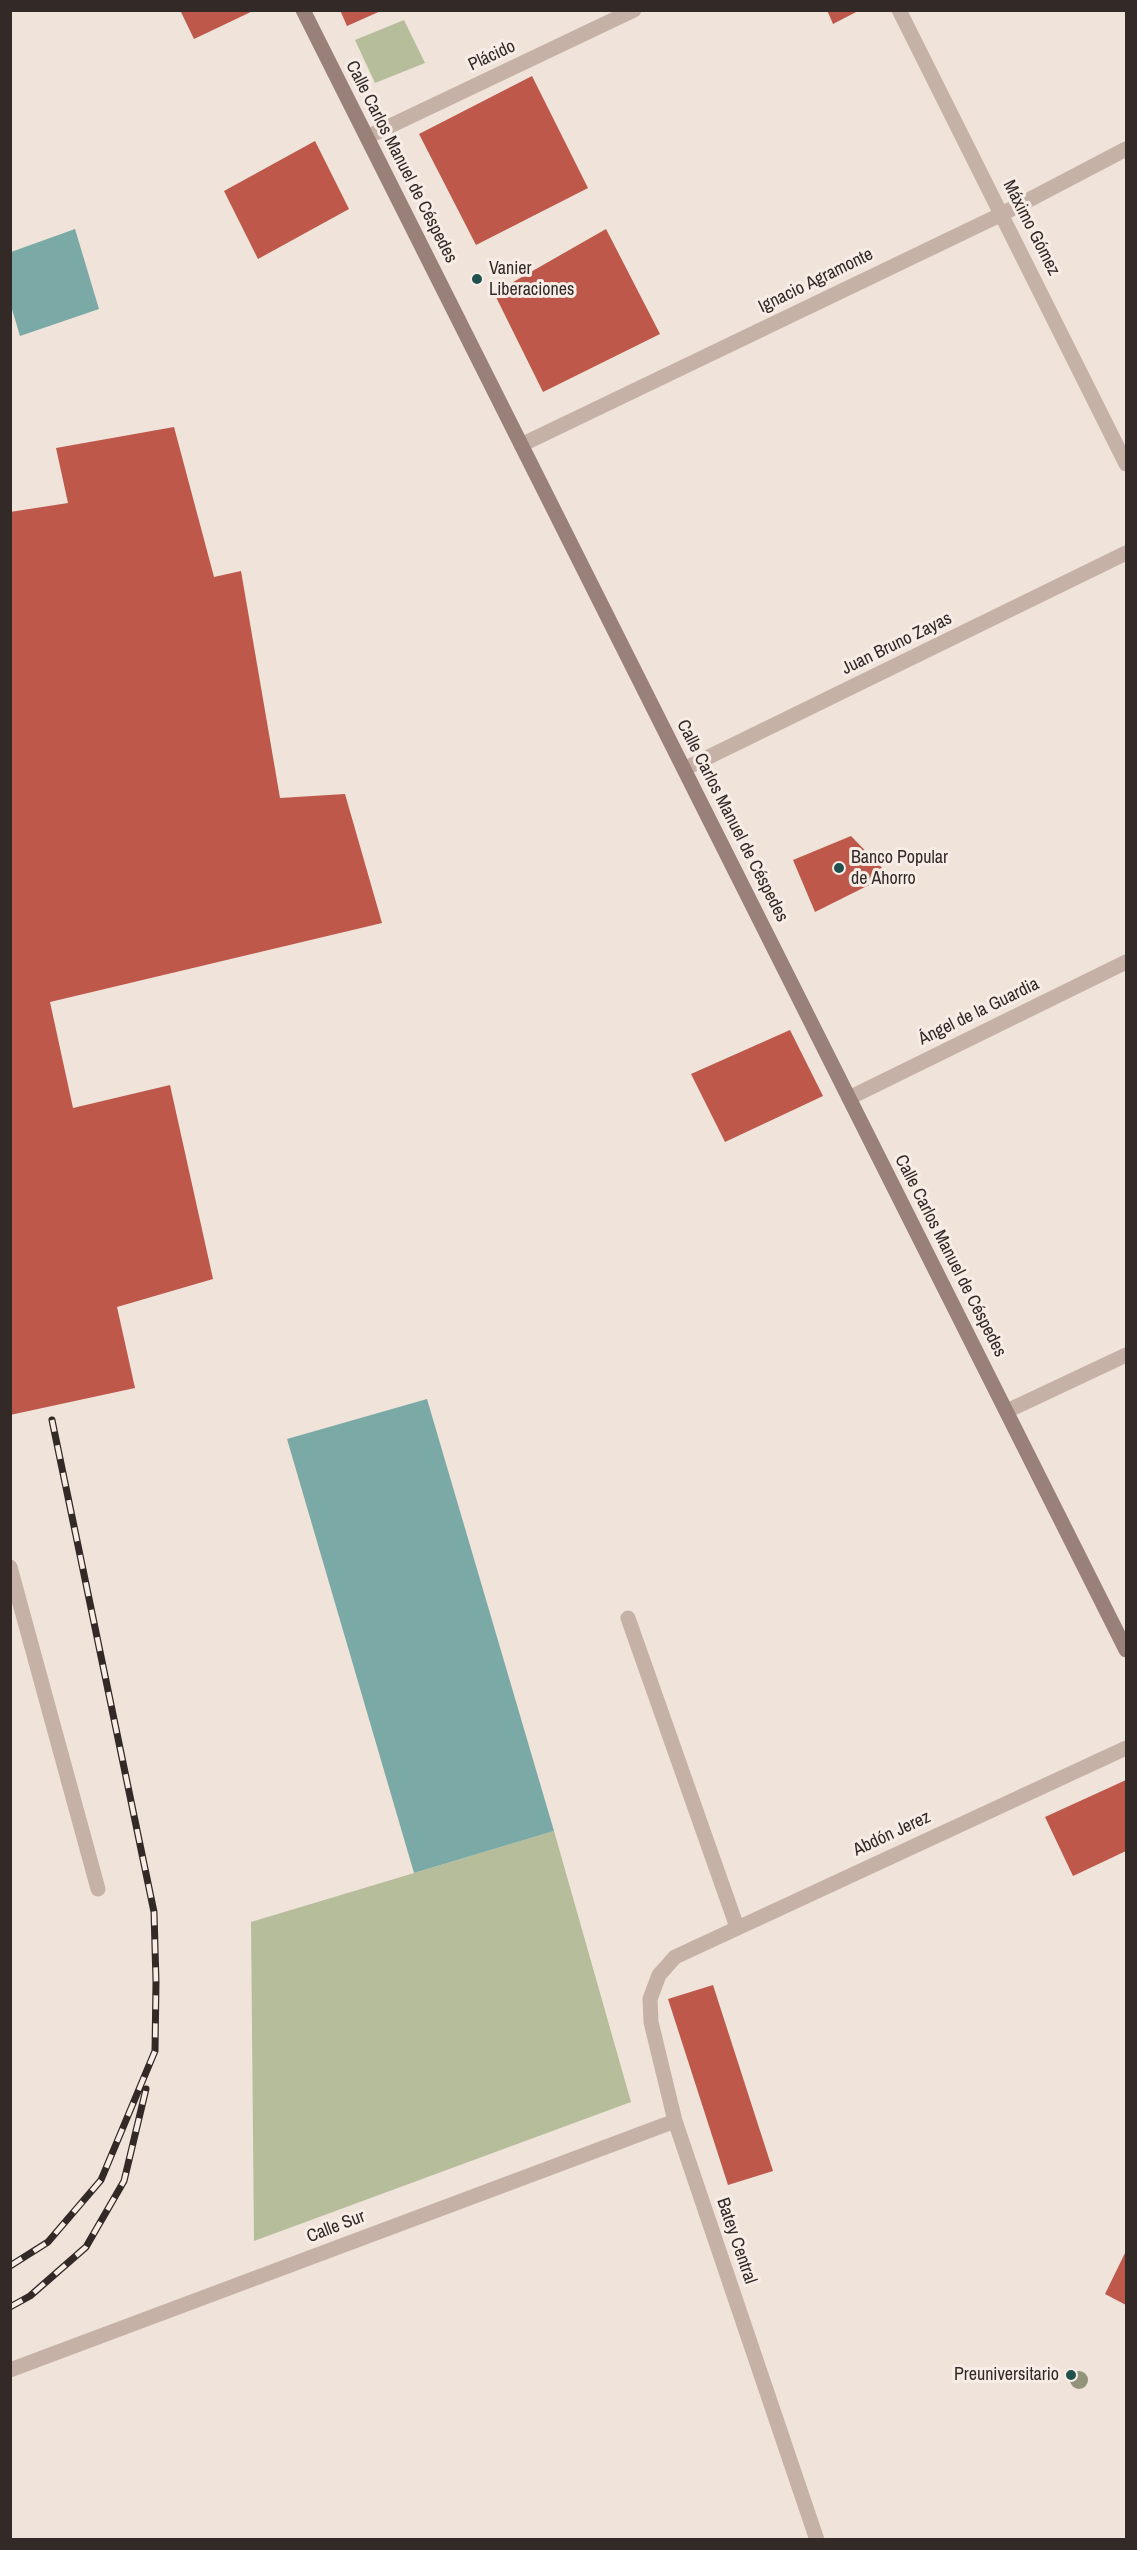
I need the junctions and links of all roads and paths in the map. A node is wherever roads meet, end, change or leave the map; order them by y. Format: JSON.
{"nodes":[{"id":1,"x":303,"y":10,"type":"edge"},
{"id":2,"x":634,"y":10,"type":"edge"},
{"id":3,"x":899,"y":10,"type":"edge"},
{"id":4,"x":367,"y":137,"type":"junction"},
{"id":5,"x":1126,"y":149,"type":"edge"},
{"id":6,"x":1002,"y":214,"type":"junction"},
{"id":7,"x":521,"y":446,"type":"junction"},
{"id":8,"x":1126,"y":464,"type":"edge"},
{"id":9,"x":1126,"y":553,"type":"edge"},
{"id":10,"x":684,"y":769,"type":"junction"},
{"id":11,"x":1126,"y":962,"type":"edge"},
{"id":12,"x":849,"y":1098,"type":"junction"},
{"id":13,"x":1126,"y":1355,"type":"edge"},
{"id":14,"x":1007,"y":1411,"type":"junction"},
{"id":15,"x":10,"y":1567,"type":"edge"},
{"id":16,"x":628,"y":1618,"type":"dead end"},
{"id":17,"x":1126,"y":1650,"type":"edge"},
{"id":18,"x":1126,"y":1748,"type":"edge"},
{"id":19,"x":98,"y":1889,"type":"dead end"},
{"id":20,"x":737,"y":1927,"type":"junction"},
{"id":21,"x":675,"y":1957,"type":"joint"},
{"id":22,"x":675,"y":2121,"type":"junction"},
{"id":23,"x":10,"y":2370,"type":"edge"},
{"id":24,"x":817,"y":2540,"type":"edge"}],
"edges":[{"from":1,"to":4,"type":"main road","name":"Calle Carlos Manuel de Céspedes"},
{"from":2,"to":4,"type":"street","name":"Plácido"},
{"from":3,"to":6,"type":"street","name":"Máximo Gómez"},
{"from":4,"to":7,"type":"main road","name":"Calle Carlos Manuel de Céspedes"},
{"from":5,"to":6,"type":"street","name":"Ignacio Agramonte"},
{"from":6,"to":7,"type":"street","name":"Ignacio Agramonte"},
{"from":6,"to":8,"type":"street","name":"Máximo Gómez"},
{"from":7,"to":10,"type":"main road","name":"Calle Carlos Manuel de Céspedes"},
{"from":9,"to":10,"type":"street","name":"Juan Bruno Zayas"},
{"from":10,"to":12,"type":"main road","name":"Calle Carlos Manuel de Céspedes"},
{"from":11,"to":12,"type":"street","name":"Ángel de la Guardia"},
{"from":12,"to":14,"type":"main road","name":"Calle Carlos Manuel de Céspedes"},
{"from":13,"to":14,"type":"street"},
{"from":14,"to":17,"type":"main road","name":"Calle Carlos Manuel de Céspedes"},
{"from":15,"to":19,"type":"street"},
{"from":16,"to":20,"type":"street"},
{"from":18,"to":20,"type":"street","name":"Abdón Jerez"},
{"from":20,"to":21,"type":"street","name":"Abdón Jerez"},
{"from":21,"to":22,"type":"street","name":"Batey Central"},
{"from":22,"to":23,"type":"street","name":"Calle Sur"},
{"from":22,"to":24,"type":"street","name":"Batey Central"}]}
